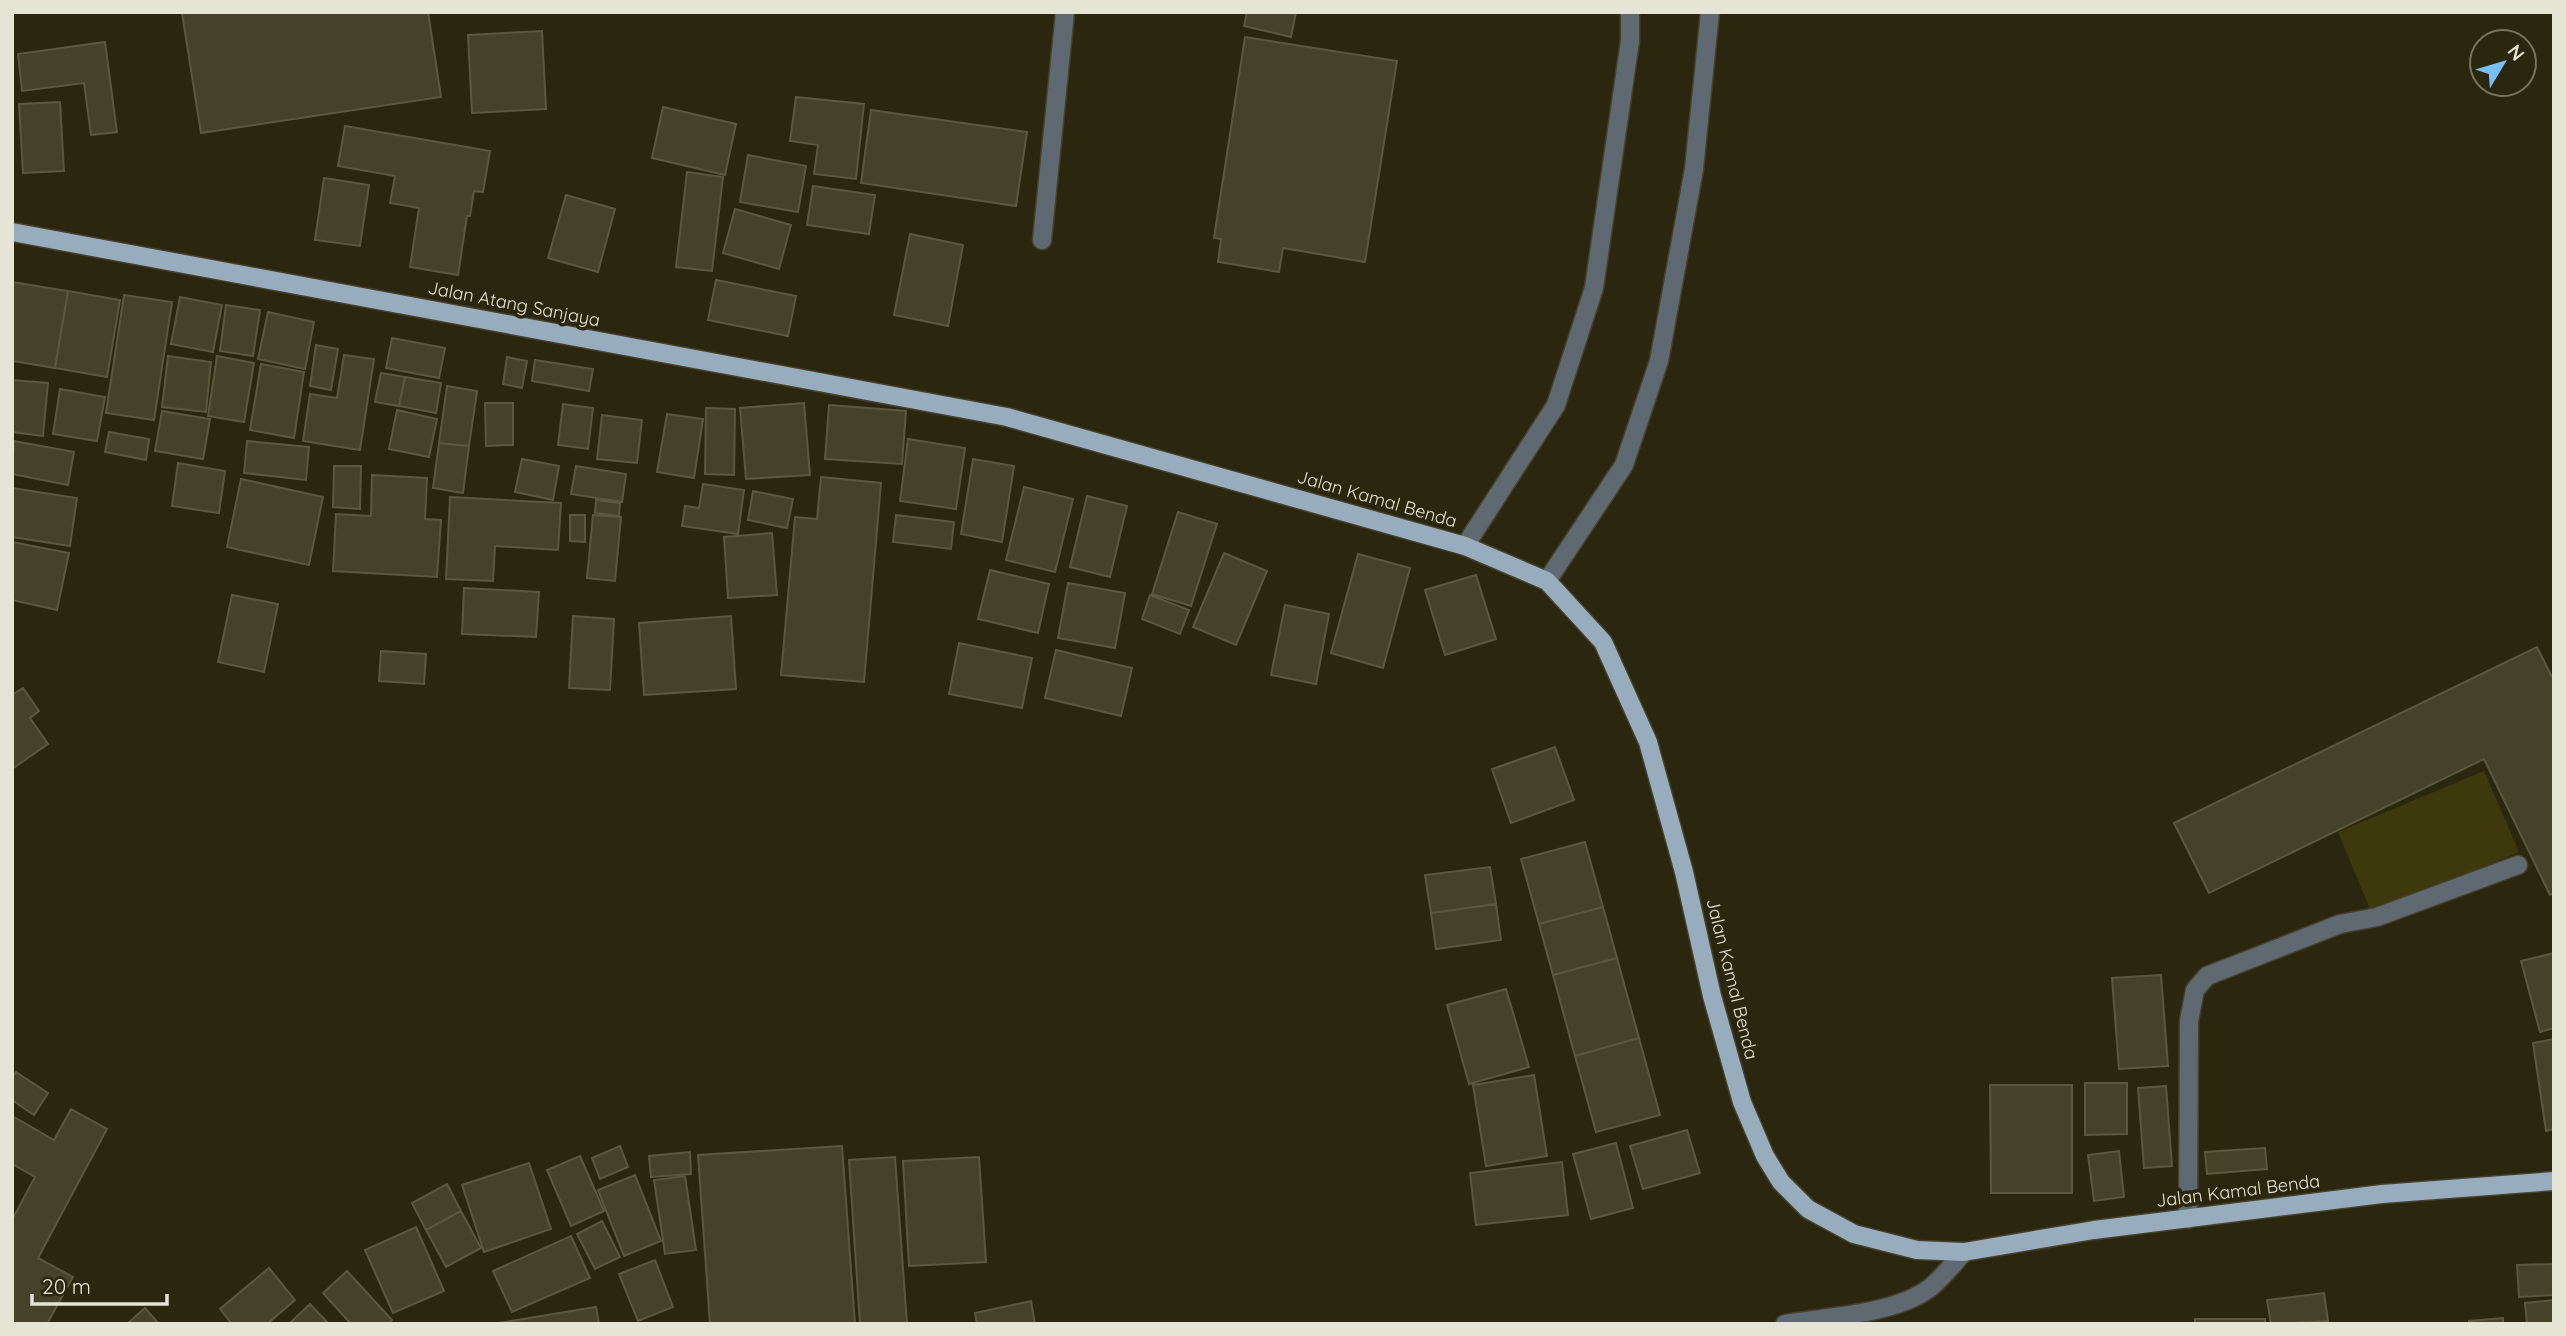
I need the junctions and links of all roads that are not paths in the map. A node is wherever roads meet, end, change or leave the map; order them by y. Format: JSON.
{"nodes":[{"id":1,"x":1065,"y":12,"type":"edge"},
{"id":2,"x":1630,"y":12,"type":"edge"},
{"id":3,"x":1710,"y":12,"type":"edge"},
{"id":4,"x":12,"y":232,"type":"edge"},
{"id":5,"x":1042,"y":240,"type":"dead end"},
{"id":6,"x":1007,"y":417,"type":"joint"},
{"id":7,"x":1465,"y":546,"type":"junction"},
{"id":8,"x":1547,"y":581,"type":"junction"},
{"id":9,"x":2518,"y":865,"type":"dead end"},
{"id":10,"x":2554,"y":1181,"type":"edge"},
{"id":11,"x":2188,"y":1219,"type":"junction"},
{"id":12,"x":1965,"y":1252,"type":"junction"},
{"id":13,"x":1785,"y":1324,"type":"edge"}],
"edges":[{"from":1,"to":5,"type":"street"},
{"from":2,"to":7,"type":"street"},
{"from":3,"to":8,"type":"street"},
{"from":4,"to":6,"type":"main road","name":"Jalan Atang Sanjaya"},
{"from":6,"to":7,"type":"main road","name":"Jalan Kamal Benda"},
{"from":7,"to":8,"type":"main road","name":"Jalan Kamal Benda"},
{"from":8,"to":12,"type":"main road","name":"Jalan Kamal Benda"},
{"from":9,"to":11,"type":"street"},
{"from":10,"to":11,"type":"main road","name":"Jalan Kamal Benda"},
{"from":11,"to":12,"type":"main road","name":"Jalan Kamal Benda"},
{"from":12,"to":13,"type":"street"}]}
